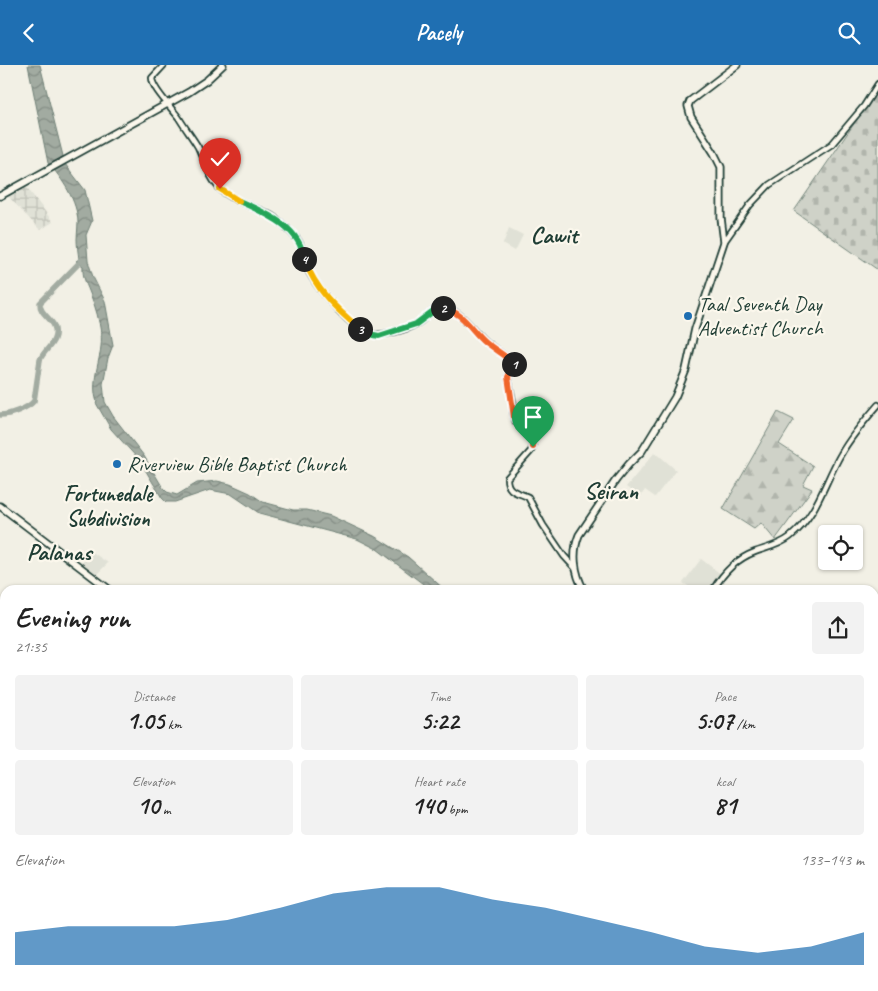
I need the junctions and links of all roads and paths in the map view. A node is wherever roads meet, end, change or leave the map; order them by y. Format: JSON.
{"nodes":[{"id":1,"x":164,"y":65,"type":"edge"},
{"id":2,"x":223,"y":65,"type":"edge"},
{"id":3,"x":737,"y":65,"type":"edge"},
{"id":4,"x":878,"y":84,"type":"edge"},
{"id":5,"x":168,"y":104,"type":"junction"},
{"id":6,"x":0,"y":196,"type":"edge"},
{"id":7,"x":724,"y":242,"type":"junction"},
{"id":8,"x":878,"y":405,"type":"edge"},
{"id":9,"x":0,"y":507,"type":"edge"},
{"id":10,"x":575,"y":568,"type":"junction"},
{"id":11,"x":103,"y":585,"type":"edge"},
{"id":12,"x":581,"y":585,"type":"edge"},
{"id":13,"x":716,"y":585,"type":"edge"}],
"edges":[{"from":1,"to":5,"type":"street"},
{"from":2,"to":5,"type":"main road"},
{"from":3,"to":7,"type":"main road"},
{"from":4,"to":7,"type":"street"},
{"from":5,"to":6,"type":"main road"},
{"from":5,"to":10,"type":"street"},
{"from":7,"to":10,"type":"main road"},
{"from":8,"to":13,"type":"street"},
{"from":9,"to":11,"type":"main road"},
{"from":10,"to":12,"type":"main road"}]}
